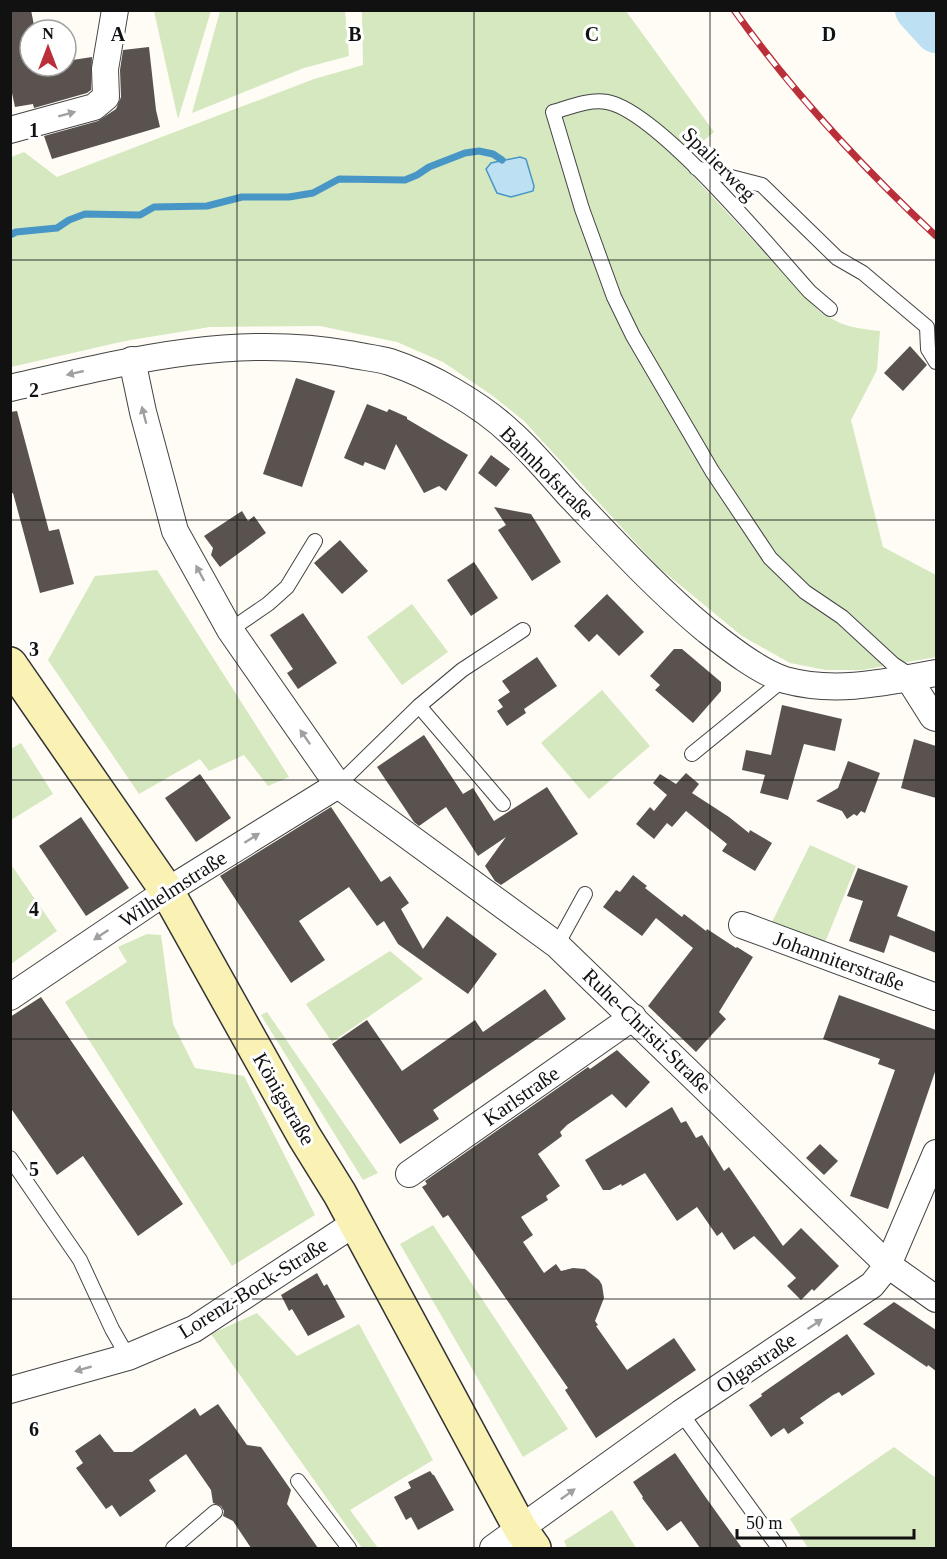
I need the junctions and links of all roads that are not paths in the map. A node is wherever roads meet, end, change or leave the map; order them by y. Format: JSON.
{"nodes":[{"id":1,"x":115,"y":10,"type":"edge"},
{"id":2,"x":11,"y":129,"type":"edge"},
{"id":3,"x":696,"y":168,"type":"junction"},
{"id":4,"x":830,"y":309,"type":"dead end"},
{"id":5,"x":132,"y":360,"type":"junction"},
{"id":6,"x":936,"y":362,"type":"edge"},
{"id":7,"x":10,"y":388,"type":"edge"},
{"id":8,"x":315,"y":541,"type":"dead end"},
{"id":9,"x":230,"y":630,"type":"junction"},
{"id":10,"x":523,"y":630,"type":"dead end"},
{"id":11,"x":10,"y":664,"type":"edge"},
{"id":12,"x":919,"y":676,"type":"edge"},
{"id":13,"x":784,"y":679,"type":"junction"},
{"id":14,"x":419,"y":706,"type":"junction"},
{"id":15,"x":936,"y":718,"type":"edge"},
{"id":16,"x":692,"y":754,"type":"dead end"},
{"id":17,"x":338,"y":785,"type":"junction"},
{"id":18,"x":503,"y":804,"type":"dead end"},
{"id":19,"x":167,"y":891,"type":"junction"},
{"id":20,"x":585,"y":894,"type":"dead end"},
{"id":21,"x":742,"y":925,"type":"dead end"},
{"id":22,"x":557,"y":945,"type":"junction"},
{"id":23,"x":936,"y":996,"type":"edge"},
{"id":24,"x":10,"y":997,"type":"edge"},
{"id":25,"x":633,"y":1017,"type":"junction"},
{"id":26,"x":936,"y":1153,"type":"edge"},
{"id":27,"x":10,"y":1158,"type":"edge"},
{"id":28,"x":409,"y":1174,"type":"dead end"},
{"id":29,"x":355,"y":1223,"type":"junction"},
{"id":30,"x":888,"y":1265,"type":"junction"},
{"id":31,"x":936,"y":1299,"type":"edge"},
{"id":32,"x":128,"y":1357,"type":"junction"},
{"id":33,"x":10,"y":1390,"type":"edge"},
{"id":34,"x":681,"y":1413,"type":"junction"},
{"id":35,"x":298,"y":1481,"type":"dead end"},
{"id":36,"x":215,"y":1512,"type":"dead end"},
{"id":37,"x":527,"y":1538,"type":"edge"},
{"id":38,"x":173,"y":1548,"type":"edge"},
{"id":39,"x":349,"y":1548,"type":"edge"},
{"id":40,"x":493,"y":1548,"type":"edge"},
{"id":41,"x":779,"y":1548,"type":"edge"}],
"edges":[{"from":2,"to":1,"type":"street","one_way":true},
{"from":3,"to":4,"type":"lane","name":"Spalierweg"},
{"from":3,"to":6,"type":"lane"},
{"from":3,"to":12,"type":"lane","name":"Spalierweg"},
{"from":5,"to":7,"type":"street","name":"Bahnhofstraße","one_way":true},
{"from":9,"to":5,"type":"street","name":"Ruhe-Christi-Straße","one_way":true},
{"from":5,"to":13,"type":"street","name":"Bahnhofstraße"},
{"from":8,"to":9,"type":"lane"},
{"from":17,"to":9,"type":"street","name":"Ruhe-Christi-Straße","one_way":true},
{"from":10,"to":14,"type":"lane"},
{"from":11,"to":19,"type":"street","name":"Königstraße"},
{"from":12,"to":13,"type":"street","name":"Bahnhofstraße"},
{"from":12,"to":15,"type":"street"},
{"from":13,"to":16,"type":"lane"},
{"from":14,"to":17,"type":"lane"},
{"from":14,"to":18,"type":"lane"},
{"from":19,"to":17,"type":"street","name":"Wilhelmstraße","one_way":true},
{"from":17,"to":22,"type":"street","name":"Ruhe-Christi-Straße"},
{"from":19,"to":24,"type":"street","name":"Wilhelmstraße","one_way":true},
{"from":19,"to":29,"type":"street","name":"Königstraße"},
{"from":20,"to":22,"type":"lane"},
{"from":21,"to":23,"type":"street","name":"Johanniterstraße"},
{"from":22,"to":25,"type":"street","name":"Ruhe-Christi-Straße"},
{"from":25,"to":28,"type":"street","name":"Karlstraße"},
{"from":25,"to":30,"type":"street","name":"Ruhe-Christi-Straße"},
{"from":26,"to":30,"type":"street","name":"Olgastraße"},
{"from":27,"to":32,"type":"lane"},
{"from":29,"to":32,"type":"street","name":"Lorenz-Bock-Straße"},
{"from":29,"to":37,"type":"street","name":"Königstraße"},
{"from":30,"to":31,"type":"street","name":"Ruhe-Christi-Straße"},
{"from":34,"to":30,"type":"street","name":"Olgastraße","one_way":true},
{"from":32,"to":33,"type":"street","name":"Lorenz-Bock-Straße","one_way":true},
{"from":37,"to":34,"type":"street","name":"Olgastraße","one_way":true},
{"from":34,"to":41,"type":"lane"},
{"from":35,"to":39,"type":"lane"},
{"from":36,"to":38,"type":"lane"},
{"from":37,"to":40,"type":"street","name":"Olgastraße"}]}
